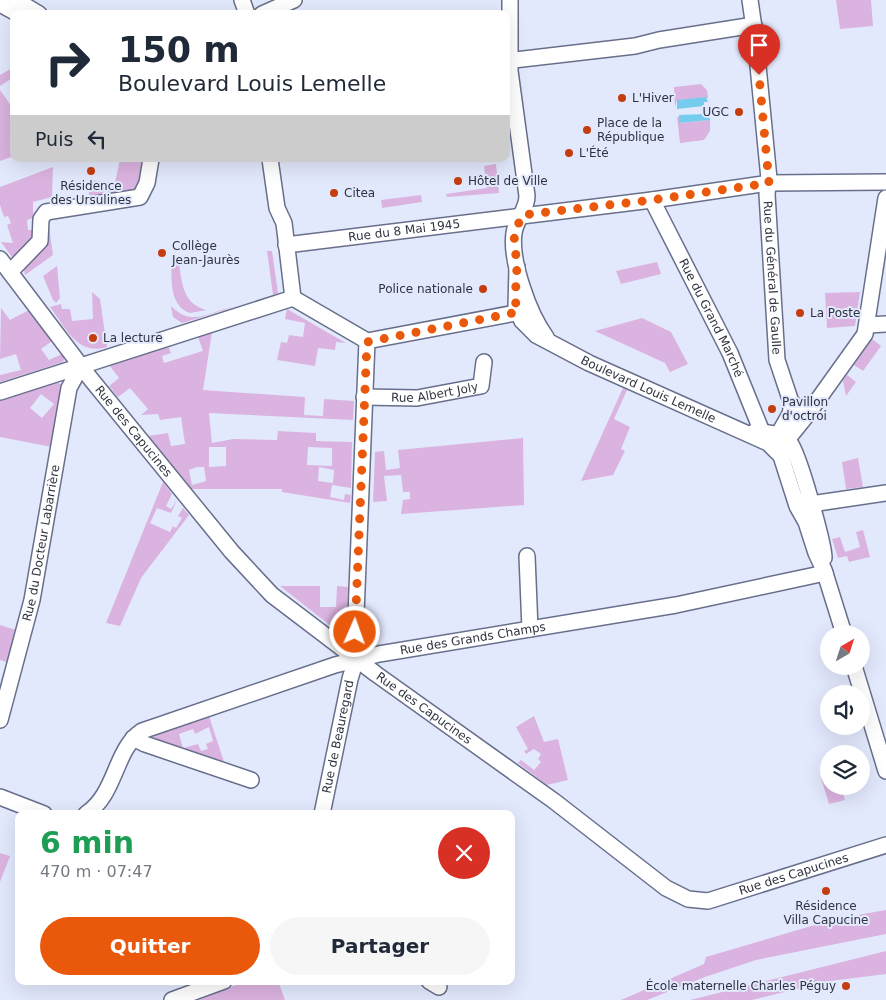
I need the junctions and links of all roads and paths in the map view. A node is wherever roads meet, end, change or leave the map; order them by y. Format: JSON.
{"nodes":[{"id":1,"x":16,"y":0,"type":"edge"},
{"id":2,"x":294,"y":0,"type":"edge"},
{"id":3,"x":750,"y":0,"type":"edge"},
{"id":4,"x":32,"y":10,"type":"edge"},
{"id":5,"x":271,"y":10,"type":"edge"},
{"id":6,"x":754,"y":25,"type":"junction"},
{"id":7,"x":510,"y":57,"type":"edge"},
{"id":8,"x":510,"y":65,"type":"edge"},
{"id":9,"x":150,"y":162,"type":"edge"},
{"id":10,"x":270,"y":162,"type":"edge"},
{"id":11,"x":886,"y":182,"type":"edge"},
{"id":12,"x":769,"y":183,"type":"junction"},
{"id":13,"x":886,"y":198,"type":"edge"},
{"id":14,"x":652,"y":200,"type":"junction"},
{"id":15,"x":522,"y":215,"type":"junction"},
{"id":16,"x":286,"y":244,"type":"junction"},
{"id":17,"x":0,"y":259,"type":"edge"},
{"id":18,"x":10,"y":272,"type":"junction"},
{"id":19,"x":293,"y":298,"type":"junction"},
{"id":20,"x":524,"y":311,"type":"junction"},
{"id":21,"x":886,"y":324,"type":"edge"},
{"id":22,"x":868,"y":325,"type":"junction"},
{"id":23,"x":367,"y":342,"type":"junction"},
{"id":24,"x":484,"y":362,"type":"dead end"},
{"id":25,"x":81,"y":366,"type":"junction"},
{"id":26,"x":0,"y":392,"type":"edge"},
{"id":27,"x":364,"y":397,"type":"junction"},
{"id":28,"x":792,"y":404,"type":"junction"},
{"id":29,"x":807,"y":415,"type":"junction"},
{"id":30,"x":773,"y":441,"type":"junction"},
{"id":31,"x":792,"y":490,"type":"junction"},
{"id":32,"x":886,"y":493,"type":"edge"},
{"id":33,"x":811,"y":504,"type":"junction"},
{"id":34,"x":806,"y":522,"type":"junction"},
{"id":35,"x":527,"y":556,"type":"dead end"},
{"id":36,"x":824,"y":571,"type":"junction"},
{"id":37,"x":841,"y":625,"type":"edge"},
{"id":38,"x":530,"y":629,"type":"junction"},
{"id":39,"x":356,"y":660,"type":"junction"},
{"id":40,"x":857,"y":675,"type":"edge"},
{"id":41,"x":0,"y":720,"type":"edge"},
{"id":42,"x":132,"y":738,"type":"junction"},
{"id":43,"x":886,"y":771,"type":"edge"},
{"id":44,"x":251,"y":780,"type":"dead end"},
{"id":45,"x":0,"y":797,"type":"edge"},
{"id":46,"x":34,"y":810,"type":"edge"},
{"id":47,"x":91,"y":810,"type":"edge"},
{"id":48,"x":323,"y":810,"type":"edge"},
{"id":49,"x":886,"y":846,"type":"edge"},
{"id":50,"x":213,"y":985,"type":"edge"},
{"id":51,"x":172,"y":1000,"type":"edge"}],
"edges":[{"from":1,"to":4,"type":"street"},
{"from":2,"to":5,"type":"street"},
{"from":3,"to":6,"type":"street","name":"Rue du Général de Gaulle"},
{"from":6,"to":7,"type":"street"},
{"from":6,"to":12,"type":"street","name":"Rue du Général de Gaulle"},
{"from":8,"to":15,"type":"street"},
{"from":9,"to":18,"type":"street"},
{"from":10,"to":16,"type":"street"},
{"from":11,"to":12,"type":"street"},
{"from":12,"to":14,"type":"street"},
{"from":12,"to":28,"type":"street","name":"Rue du Général de Gaulle"},
{"from":13,"to":22,"type":"street"},
{"from":14,"to":15,"type":"street"},
{"from":14,"to":30,"type":"street","name":"Rue du Grand Marché"},
{"from":15,"to":16,"type":"street","name":"Rue du 8 Mai 1945"},
{"from":15,"to":20,"type":"street","name":"Boulevard Louis Lemelle"},
{"from":16,"to":19,"type":"street"},
{"from":17,"to":18,"type":"street","name":"Rue des Capucines"},
{"from":18,"to":25,"type":"street","name":"Rue des Capucines"},
{"from":19,"to":23,"type":"street"},
{"from":19,"to":25,"type":"street"},
{"from":20,"to":23,"type":"street"},
{"from":20,"to":30,"type":"street","name":"Boulevard Louis Lemelle"},
{"from":21,"to":22,"type":"street"},
{"from":22,"to":29,"type":"street"},
{"from":23,"to":27,"type":"street","name":"Rue de Beauregard"},
{"from":24,"to":27,"type":"street","name":"Rue Albert Joly"},
{"from":25,"to":26,"type":"street"},
{"from":25,"to":39,"type":"street","name":"Rue des Capucines"},
{"from":25,"to":41,"type":"street","name":"Rue du Docteur Labarrière"},
{"from":27,"to":39,"type":"street","name":"Rue de Beauregard"},
{"from":28,"to":29,"type":"street"},
{"from":28,"to":30,"type":"street"},
{"from":29,"to":30,"type":"street"},
{"from":30,"to":31,"type":"street"},
{"from":30,"to":33,"type":"street"},
{"from":31,"to":33,"type":"street"},
{"from":31,"to":34,"type":"street"},
{"from":32,"to":33,"type":"street"},
{"from":33,"to":34,"type":"street"},
{"from":33,"to":36,"type":"street"},
{"from":34,"to":36,"type":"street"},
{"from":35,"to":38,"type":"street"},
{"from":36,"to":37,"type":"street"},
{"from":36,"to":38,"type":"street","name":"Rue des Grands Champs"},
{"from":38,"to":39,"type":"street","name":"Rue des Grands Champs"},
{"from":39,"to":42,"type":"street","name":"Rue des Grands Champs"},
{"from":39,"to":48,"type":"street","name":"Rue de Beauregard"},
{"from":39,"to":49,"type":"street","name":"Rue des Capucines"},
{"from":40,"to":43,"type":"street"},
{"from":42,"to":44,"type":"street"},
{"from":42,"to":47,"type":"street"},
{"from":45,"to":46,"type":"street"},
{"from":50,"to":51,"type":"street"}]}
